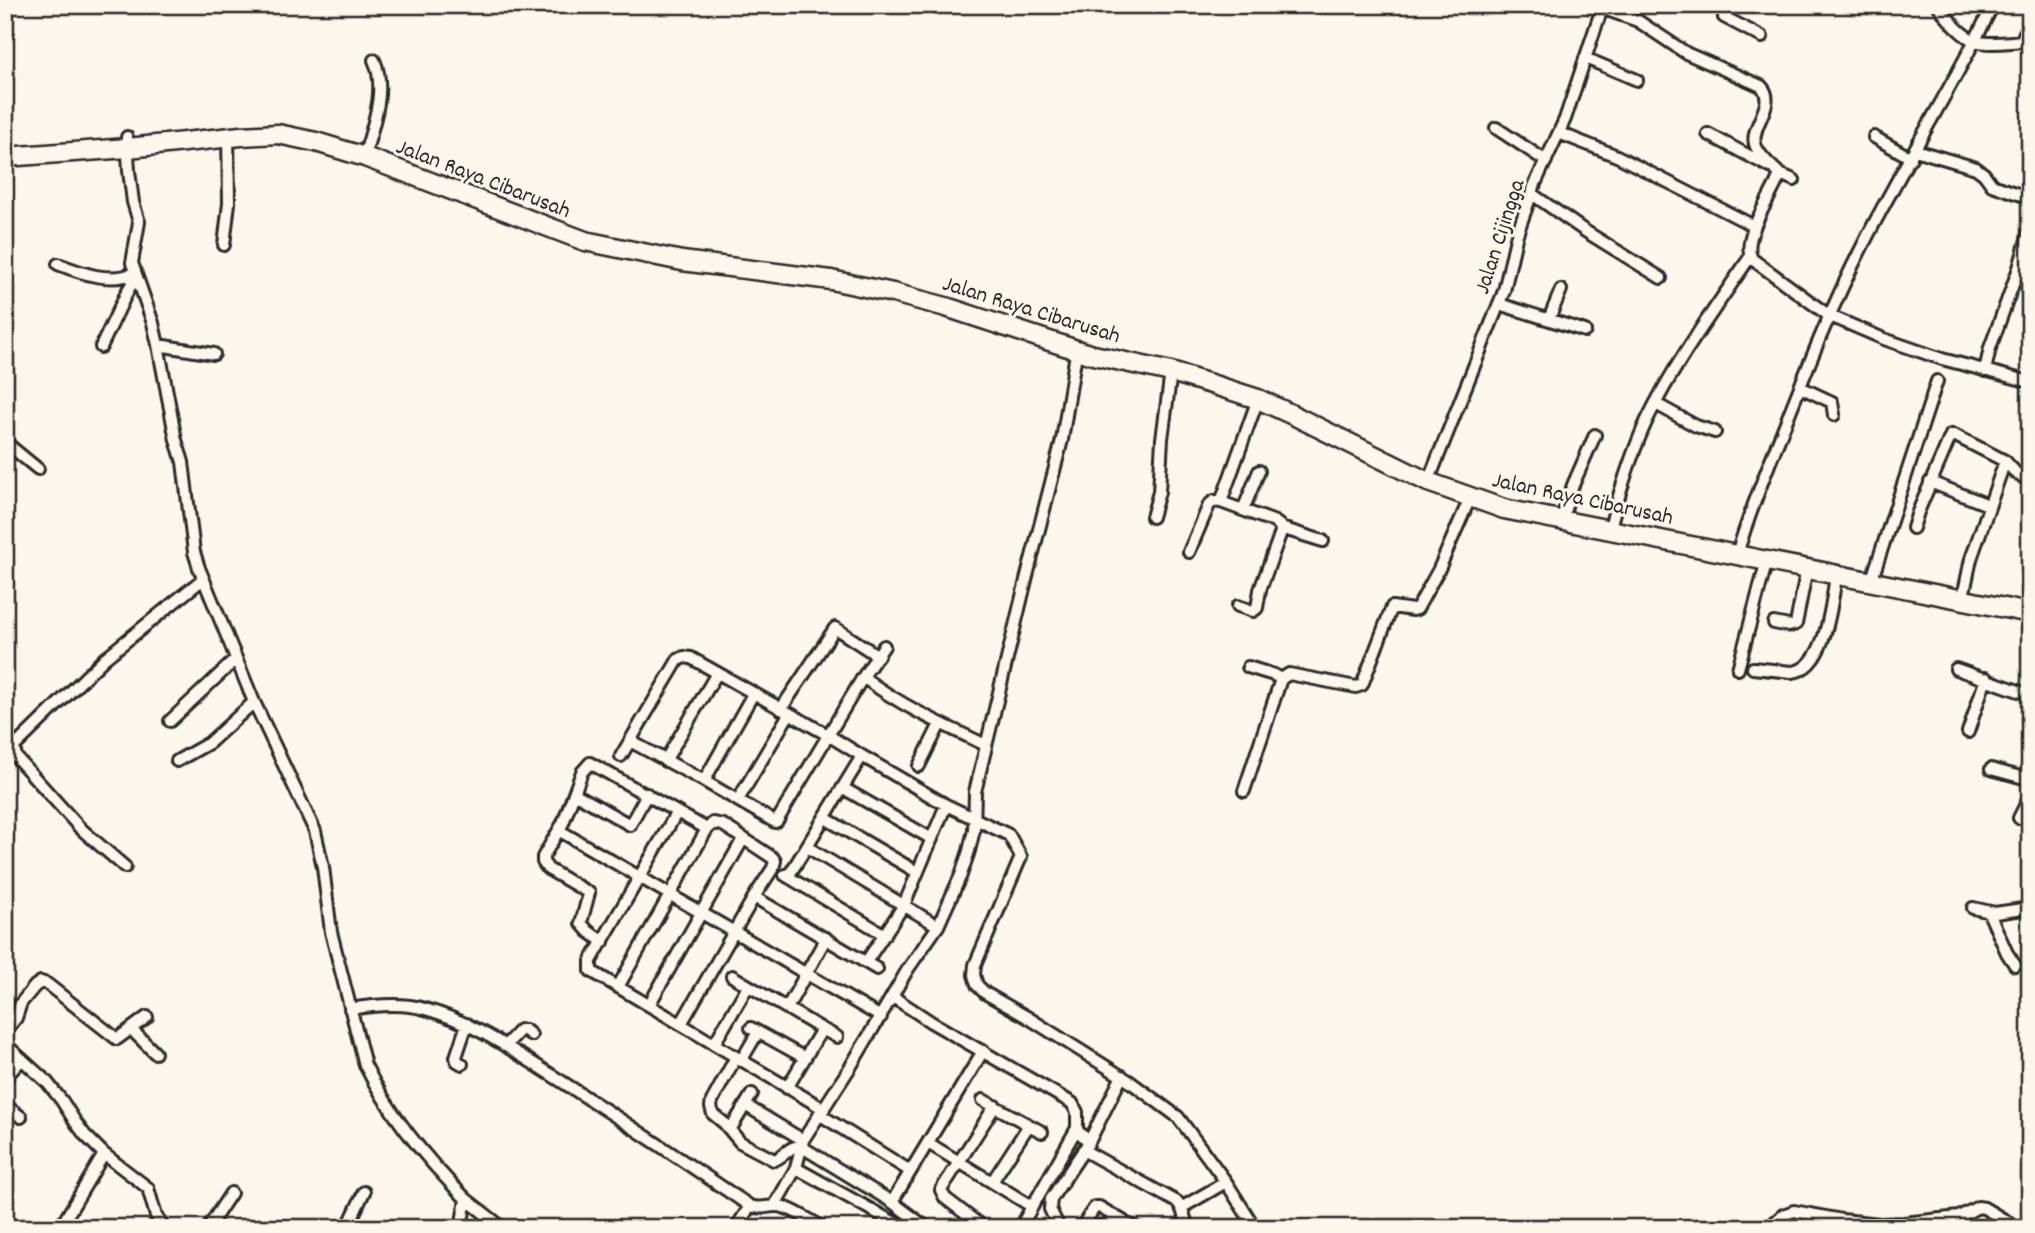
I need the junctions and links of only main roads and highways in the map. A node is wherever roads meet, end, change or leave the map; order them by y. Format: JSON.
{"nodes":[{"id":1,"x":229,"y":134,"type":"junction"},
{"id":2,"x":128,"y":142,"type":"junction"},
{"id":3,"x":5,"y":146,"type":"edge"},
{"id":4,"x":5,"y":157,"type":"edge"},
{"id":5,"x":1083,"y":351,"type":"junction"},
{"id":6,"x":1111,"y":358,"type":"junction"},
{"id":7,"x":1429,"y":481,"type":"junction"},
{"id":8,"x":1865,"y":579,"type":"junction"},
{"id":9,"x":2030,"y":611,"type":"edge"}],
"edges":[{"from":1,"to":2,"type":"main road","name":"Jalan Raya Cibarusah"},
{"from":1,"to":5,"type":"main road","name":"Jalan Raya Cibarusah"},
{"from":1,"to":5,"type":"main road","name":"Jalan Raya Cibarusah"},
{"from":2,"to":3,"type":"main road","name":"Jalan Raya Cibarusah"},
{"from":2,"to":4,"type":"main road","name":"Jalan Raya Cibarusah"},
{"from":5,"to":6,"type":"main road","name":"Jalan Raya Cibarusah"},
{"from":6,"to":7,"type":"main road","name":"Jalan Raya Cibarusah"},
{"from":6,"to":7,"type":"main road","name":"Jalan Raya Cibarusah"},
{"from":7,"to":8,"type":"main road","name":"Jalan Raya Cibarusah"},
{"from":7,"to":8,"type":"main road","name":"Jalan Raya Cibarusah"},
{"from":8,"to":9,"type":"main road","name":"Jalan Raya Cibarusah"},
{"from":8,"to":9,"type":"main road","name":"Jalan Raya Cibarusah"}]}
